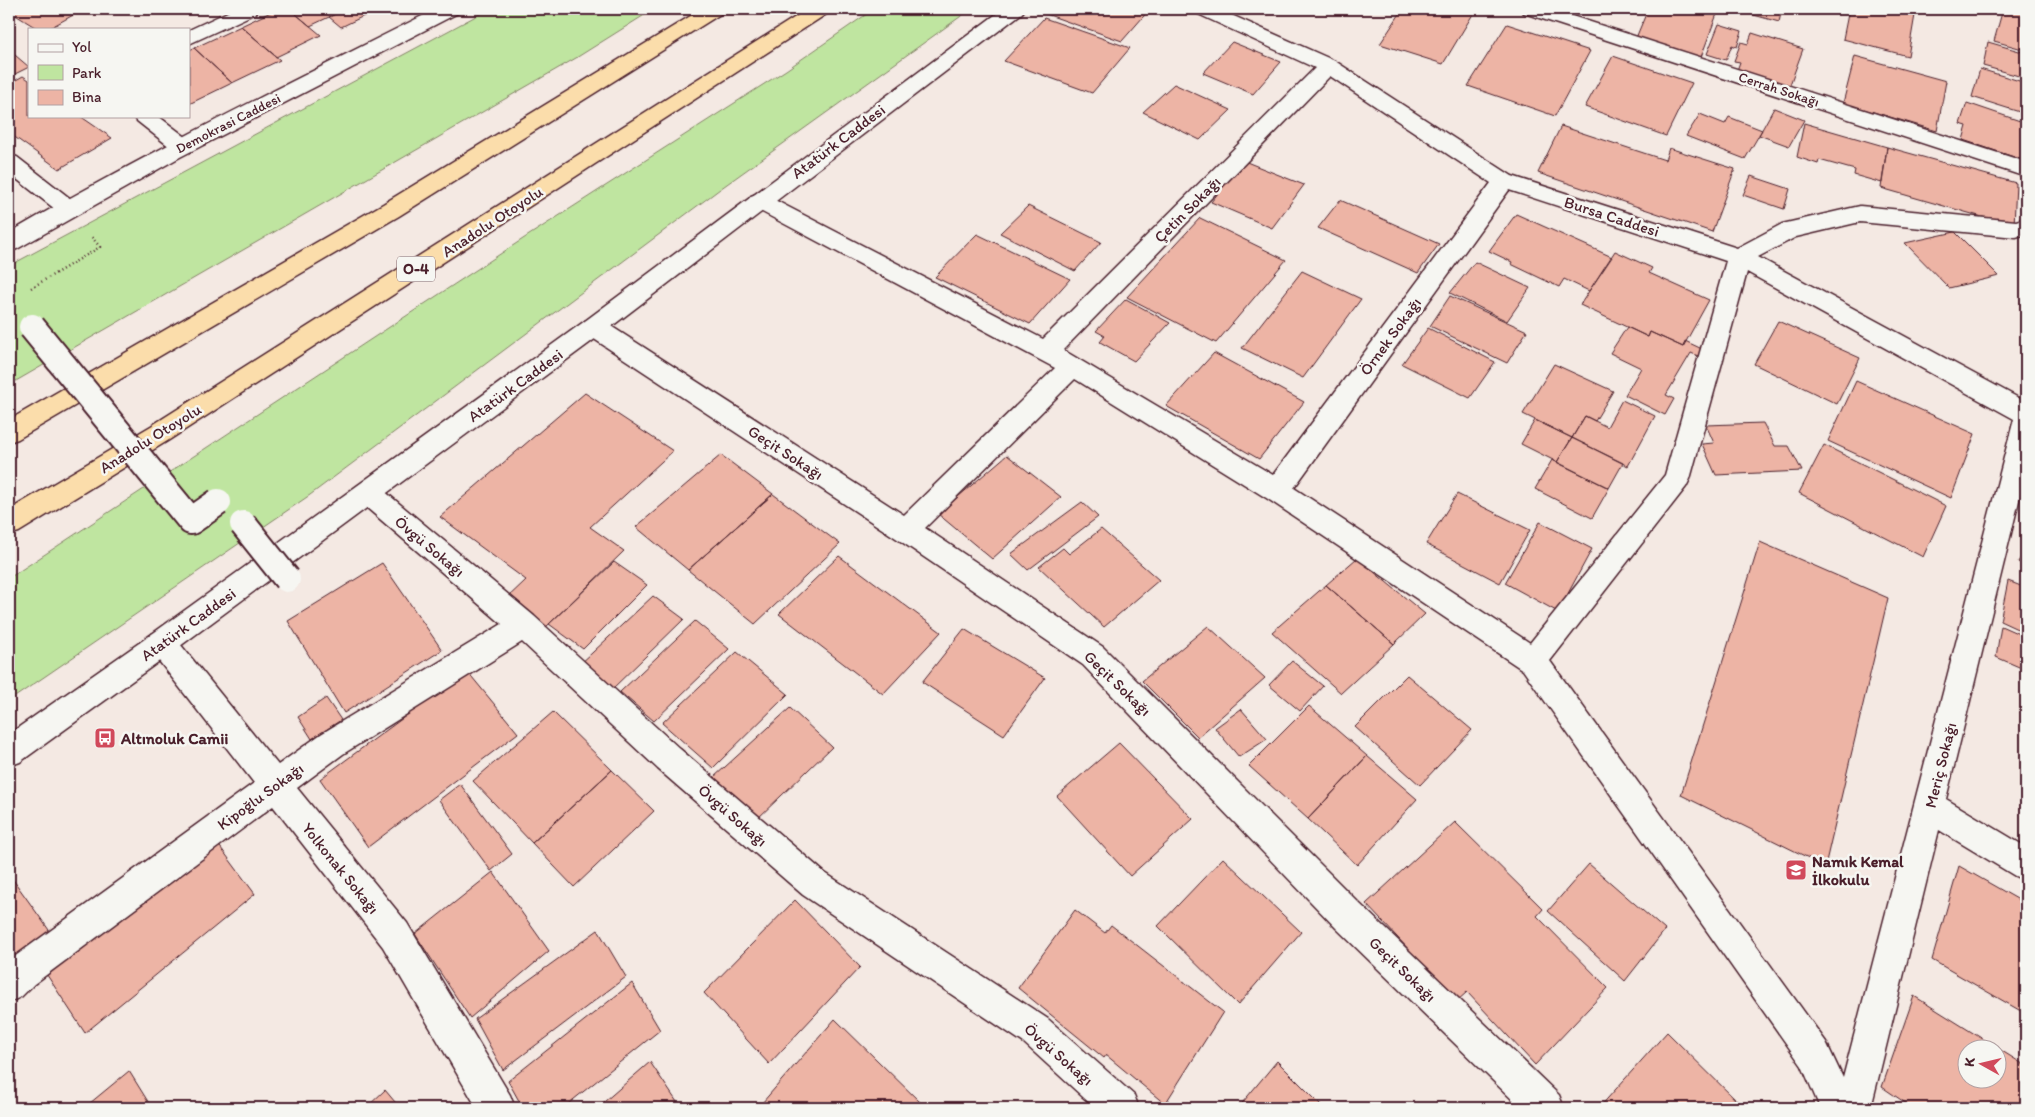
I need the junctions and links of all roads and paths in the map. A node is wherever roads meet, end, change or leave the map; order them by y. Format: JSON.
{"nodes":[{"id":1,"x":201,"y":9,"type":"edge"},
{"id":2,"x":249,"y":9,"type":"edge"},
{"id":3,"x":451,"y":9,"type":"edge"},
{"id":4,"x":715,"y":9,"type":"edge"},
{"id":5,"x":821,"y":9,"type":"edge"},
{"id":6,"x":1015,"y":9,"type":"edge"},
{"id":7,"x":1203,"y":9,"type":"edge"},
{"id":8,"x":1531,"y":9,"type":"edge"},
{"id":9,"x":220,"y":22,"type":"junction"},
{"id":10,"x":190,"y":37,"type":"edge"},
{"id":11,"x":1328,"y":66,"type":"junction"},
{"id":12,"x":147,"y":118,"type":"edge"},
{"id":13,"x":184,"y":146,"type":"junction"},
{"id":14,"x":9,"y":162,"type":"edge"},
{"id":15,"x":2026,"y":170,"type":"edge"},
{"id":16,"x":1504,"y":181,"type":"junction"},
{"id":17,"x":759,"y":201,"type":"junction"},
{"id":18,"x":68,"y":208,"type":"junction"},
{"id":19,"x":2026,"y":226,"type":"edge"},
{"id":20,"x":9,"y":243,"type":"edge"},
{"id":21,"x":100,"y":248,"type":"dead end"},
{"id":22,"x":1739,"y":258,"type":"junction"},
{"id":23,"x":25,"y":292,"type":"dead end"},
{"id":24,"x":32,"y":327,"type":"dead end"},
{"id":25,"x":594,"y":327,"type":"junction"},
{"id":26,"x":1046,"y":352,"type":"junction"},
{"id":27,"x":1073,"y":366,"type":"junction"},
{"id":28,"x":2026,"y":414,"type":"edge"},
{"id":29,"x":2026,"y":421,"type":"edge"},
{"id":30,"x":9,"y":432,"type":"edge"},
{"id":31,"x":1277,"y":491,"type":"junction"},
{"id":32,"x":368,"y":493,"type":"junction"},
{"id":33,"x":218,"y":502,"type":"dead end"},
{"id":34,"x":9,"y":524,"type":"edge"},
{"id":35,"x":243,"y":524,"type":"dead end"},
{"id":36,"x":906,"y":530,"type":"junction"},
{"id":37,"x":287,"y":579,"type":"dead end"},
{"id":38,"x":524,"y":625,"type":"junction"},
{"id":39,"x":162,"y":643,"type":"junction"},
{"id":40,"x":1533,"y":661,"type":"junction"},
{"id":41,"x":9,"y":752,"type":"edge"},
{"id":42,"x":273,"y":785,"type":"junction"},
{"id":43,"x":1930,"y":806,"type":"junction"},
{"id":44,"x":2026,"y":865,"type":"edge"},
{"id":45,"x":9,"y":985,"type":"edge"},
{"id":46,"x":497,"y":1108,"type":"edge"},
{"id":47,"x":1121,"y":1108,"type":"edge"},
{"id":48,"x":1546,"y":1108,"type":"edge"},
{"id":49,"x":1838,"y":1108,"type":"edge"},
{"id":50,"x":1853,"y":1108,"type":"edge"}],
"edges":[{"from":1,"to":9,"type":"street"},
{"from":2,"to":9,"type":"street"},
{"from":3,"to":13,"type":"street","name":"Demokrasi Caddesi"},
{"from":4,"to":30,"type":"highway"},
{"from":5,"to":34,"type":"highway","name":"Anadolu Otoyolu","number":"O-4"},
{"from":6,"to":17,"type":"street","name":"Atatürk Caddesi"},
{"from":7,"to":11,"type":"street","name":"Bursa Caddesi"},
{"from":8,"to":15,"type":"street","name":"Cerrah Sokağı"},
{"from":9,"to":10,"type":"street"},
{"from":11,"to":16,"type":"street","name":"Bursa Caddesi"},
{"from":11,"to":26,"type":"street","name":"Çetin Sokağı"},
{"from":12,"to":13,"type":"street"},
{"from":13,"to":18,"type":"street","name":"Demokrasi Caddesi"},
{"from":14,"to":18,"type":"street"},
{"from":16,"to":22,"type":"street","name":"Bursa Caddesi"},
{"from":16,"to":31,"type":"street","name":"Örnek Sokağı"},
{"from":17,"to":25,"type":"street","name":"Atatürk Caddesi"},
{"from":17,"to":26,"type":"street"},
{"from":18,"to":20,"type":"street","name":"Demokrasi Caddesi"},
{"from":19,"to":22,"type":"street"},
{"from":21,"to":23,"type":"path"},
{"from":22,"to":28,"type":"street","name":"Bursa Caddesi"},
{"from":22,"to":40,"type":"street"},
{"from":24,"to":33,"type":"street","bridge":true},
{"from":25,"to":32,"type":"street","name":"Atatürk Caddesi"},
{"from":25,"to":36,"type":"street","name":"Geçit Sokağı"},
{"from":26,"to":27,"type":"street"},
{"from":27,"to":31,"type":"street"},
{"from":27,"to":36,"type":"street"},
{"from":29,"to":43,"type":"street","name":"Meriç Sokağı"},
{"from":31,"to":40,"type":"street"},
{"from":32,"to":38,"type":"street","name":"Övgü Sokağı"},
{"from":32,"to":39,"type":"street","name":"Atatürk Caddesi"},
{"from":35,"to":37,"type":"street","bridge":true},
{"from":36,"to":48,"type":"street","name":"Geçit Sokağı"},
{"from":38,"to":42,"type":"street","name":"Kipoğlu Sokağı"},
{"from":38,"to":47,"type":"street","name":"Övgü Sokağı"},
{"from":39,"to":41,"type":"street","name":"Atatürk Caddesi"},
{"from":39,"to":42,"type":"street","name":"Yolkonak Sokağı"},
{"from":40,"to":49,"type":"street"},
{"from":42,"to":45,"type":"street","name":"Kipoğlu Sokağı"},
{"from":42,"to":46,"type":"street","name":"Yolkonak Sokağı"},
{"from":43,"to":44,"type":"street"},
{"from":43,"to":50,"type":"street","name":"Meriç Sokağı"}]}
